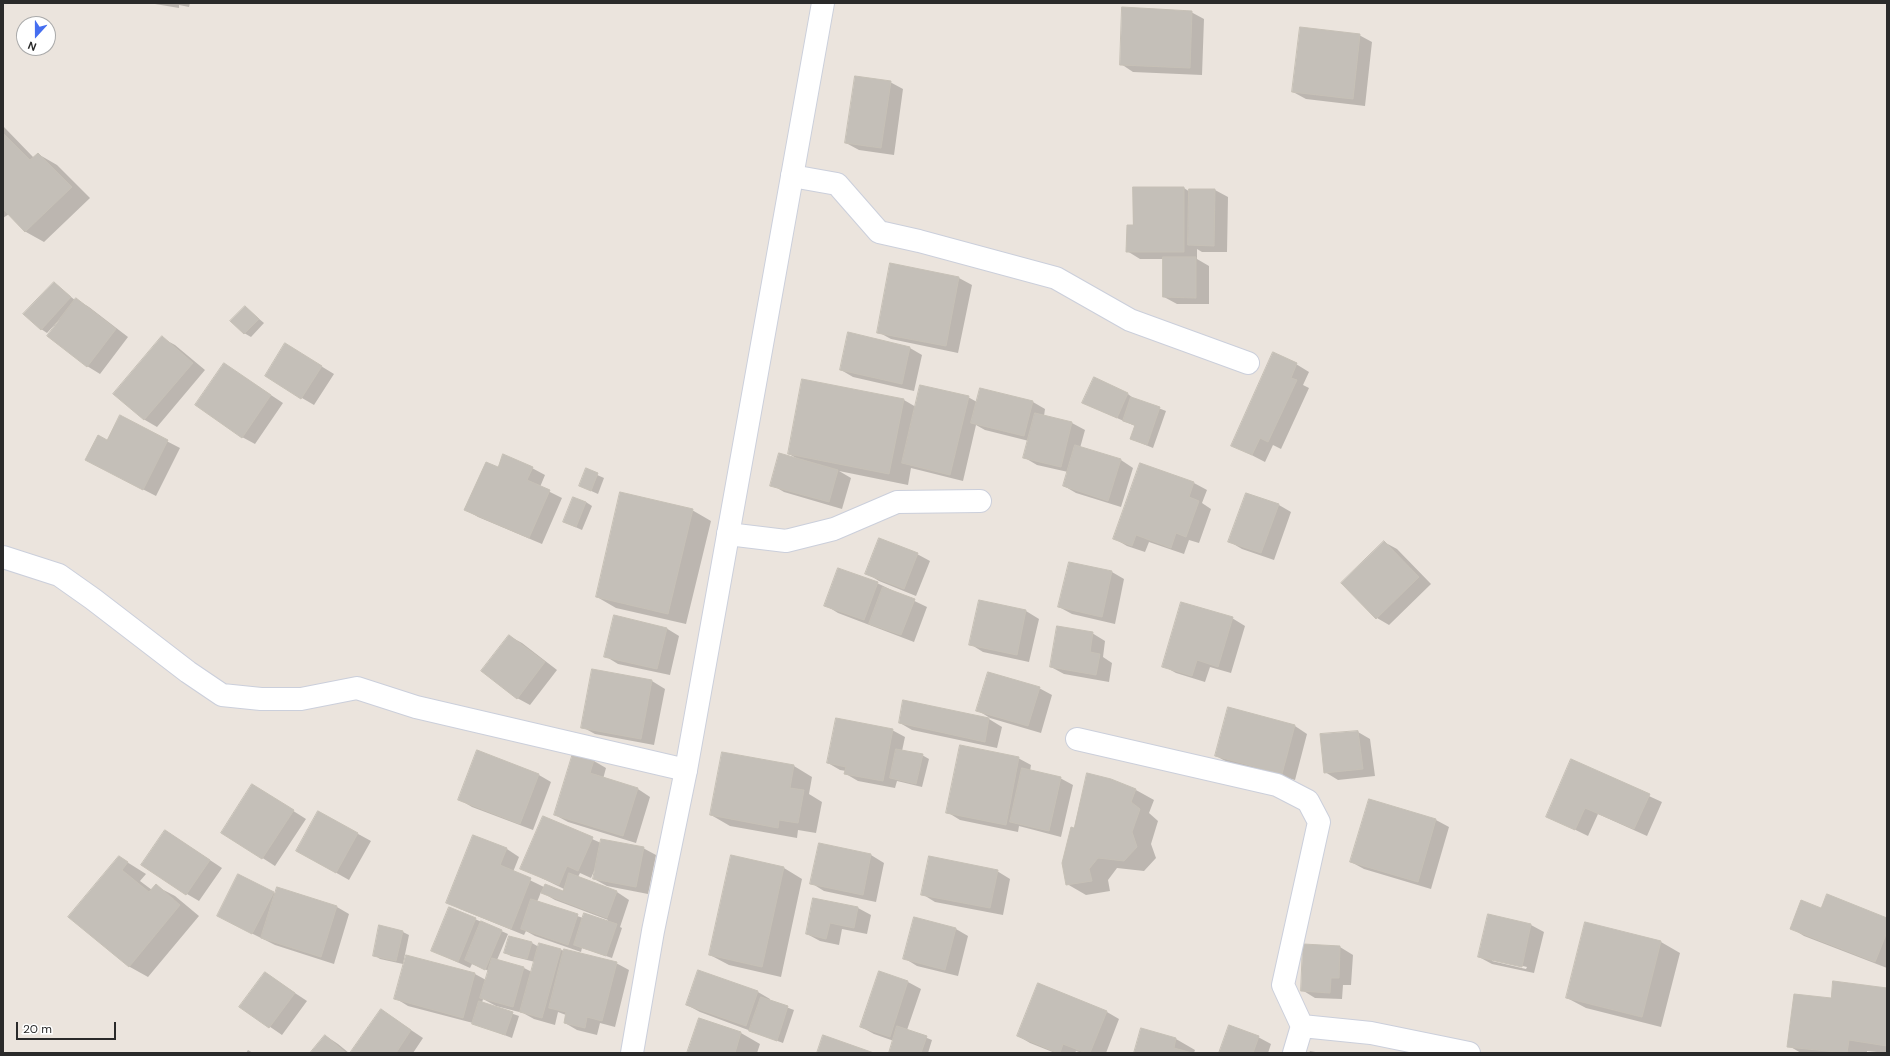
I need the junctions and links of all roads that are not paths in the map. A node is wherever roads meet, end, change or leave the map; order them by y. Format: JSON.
{"nodes":[{"id":1,"x":823,"y":3,"type":"edge"},
{"id":2,"x":792,"y":176,"type":"junction"},
{"id":3,"x":1248,"y":363,"type":"dead end"},
{"id":4,"x":980,"y":501,"type":"dead end"},
{"id":5,"x":728,"y":534,"type":"junction"},
{"id":6,"x":3,"y":557,"type":"edge"},
{"id":7,"x":1077,"y":739,"type":"dead end"},
{"id":8,"x":686,"y":770,"type":"junction"},
{"id":9,"x":1302,"y":1026,"type":"junction"},
{"id":10,"x":632,"y":1053,"type":"edge"},
{"id":11,"x":1294,"y":1053,"type":"edge"},
{"id":12,"x":1469,"y":1053,"type":"edge"}],
"edges":[{"from":1,"to":2,"type":"street"},
{"from":2,"to":3,"type":"street"},
{"from":2,"to":5,"type":"street"},
{"from":4,"to":5,"type":"street"},
{"from":5,"to":8,"type":"street"},
{"from":6,"to":8,"type":"street"},
{"from":7,"to":9,"type":"street"},
{"from":8,"to":10,"type":"street"},
{"from":9,"to":11,"type":"street"},
{"from":9,"to":12,"type":"street"}]}
